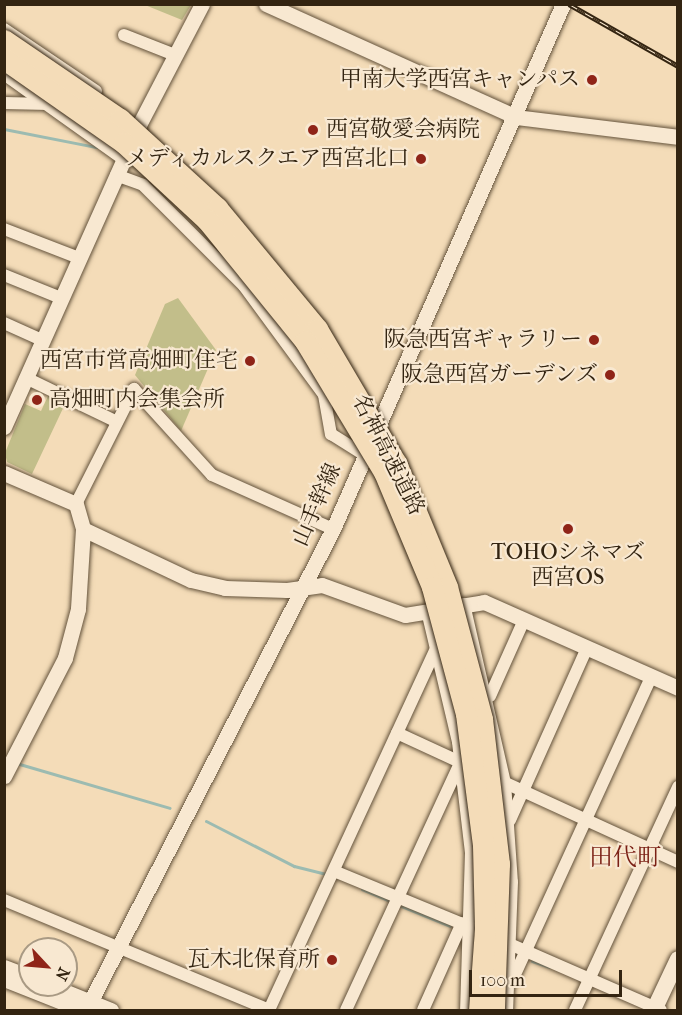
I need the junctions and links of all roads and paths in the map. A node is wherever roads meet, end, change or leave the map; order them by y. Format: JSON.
{"nodes":[{"id":1,"x":202,"y":4,"type":"edge"},
{"id":2,"x":266,"y":4,"type":"edge"},
{"id":3,"x":563,"y":4,"type":"edge"},
{"id":4,"x":4,"y":29,"type":"edge"},
{"id":5,"x":124,"y":35,"type":"dead end"},
{"id":6,"x":4,"y":40,"type":"edge"},
{"id":7,"x":175,"y":55,"type":"junction"},
{"id":8,"x":4,"y":59,"type":"edge"},
{"id":9,"x":4,"y":74,"type":"edge"},
{"id":10,"x":4,"y":103,"type":"edge"},
{"id":11,"x":51,"y":104,"type":"junction"},
{"id":12,"x":516,"y":117,"type":"junction"},
{"id":13,"x":139,"y":125,"type":"junction"},
{"id":14,"x":678,"y":137,"type":"edge"},
{"id":15,"x":123,"y":159,"type":"junction"},
{"id":16,"x":116,"y":174,"type":"junction"},
{"id":17,"x":5,"y":230,"type":"edge"},
{"id":18,"x":79,"y":258,"type":"junction"},
{"id":19,"x":4,"y":275,"type":"edge"},
{"id":20,"x":61,"y":298,"type":"junction"},
{"id":21,"x":4,"y":323,"type":"edge"},
{"id":22,"x":42,"y":340,"type":"junction"},
{"id":23,"x":26,"y":378,"type":"junction"},
{"id":24,"x":117,"y":422,"type":"junction"},
{"id":25,"x":4,"y":427,"type":"edge"},
{"id":26,"x":364,"y":455,"type":"junction"},
{"id":27,"x":4,"y":473,"type":"edge"},
{"id":28,"x":75,"y":504,"type":"junction"},
{"id":29,"x":83,"y":529,"type":"junction"},
{"id":30,"x":333,"y":529,"type":"junction"},
{"id":31,"x":305,"y":586,"type":"junction"},
{"id":32,"x":464,"y":604,"type":"junction"},
{"id":33,"x":428,"y":615,"type":"junction"},
{"id":34,"x":524,"y":620,"type":"junction"},
{"id":35,"x":437,"y":647,"type":"junction"},
{"id":36,"x":587,"y":648,"type":"junction"},
{"id":37,"x":651,"y":676,"type":"junction"},
{"id":38,"x":678,"y":688,"type":"edge"},
{"id":39,"x":490,"y":696,"type":"junction"},
{"id":40,"x":397,"y":733,"type":"junction"},
{"id":41,"x":460,"y":762,"type":"junction"},
{"id":42,"x":4,"y":776,"type":"edge"},
{"id":43,"x":506,"y":783,"type":"junction"},
{"id":44,"x":678,"y":787,"type":"edge"},
{"id":45,"x":522,"y":791,"type":"junction"},
{"id":46,"x":585,"y":820,"type":"junction"},
{"id":47,"x":508,"y":823,"type":"junction"},
{"id":48,"x":649,"y":849,"type":"junction"},
{"id":49,"x":678,"y":862,"type":"edge"},
{"id":50,"x":334,"y":871,"type":"junction"},
{"id":51,"x":4,"y":900,"type":"edge"},
{"id":52,"x":396,"y":901,"type":"junction"},
{"id":53,"x":466,"y":926,"type":"junction"},
{"id":54,"x":512,"y":945,"type":"junction"},
{"id":55,"x":118,"y":946,"type":"junction"},
{"id":56,"x":526,"y":951,"type":"junction"},
{"id":57,"x":678,"y":959,"type":"edge"},
{"id":58,"x":4,"y":979,"type":"edge"},
{"id":59,"x":590,"y":979,"type":"junction"},
{"id":60,"x":509,"y":987,"type":"junction"},
{"id":61,"x":68,"y":997,"type":"edge"},
{"id":62,"x":86,"y":1008,"type":"edge"},
{"id":63,"x":269,"y":1010,"type":"edge"},
{"id":64,"x":656,"y":1010,"type":"edge"},
{"id":65,"x":111,"y":1011,"type":"edge"},
{"id":66,"x":346,"y":1011,"type":"edge"},
{"id":67,"x":423,"y":1011,"type":"edge"},
{"id":68,"x":466,"y":1011,"type":"edge"},
{"id":69,"x":479,"y":1011,"type":"edge"},
{"id":70,"x":494,"y":1011,"type":"edge"},
{"id":71,"x":507,"y":1011,"type":"edge"},
{"id":72,"x":575,"y":1011,"type":"edge"}],
"edges":[{"from":1,"to":7,"type":"street"},
{"from":2,"to":12,"type":"street"},
{"from":3,"to":12,"type":"street","name":"山手幹線"},
{"from":4,"to":13,"type":"street"},
{"from":5,"to":7,"type":"street"},
{"from":6,"to":70,"type":"highway","name":"名神高速道路","bridge":true},
{"from":7,"to":13,"type":"street"},
{"from":8,"to":69,"type":"highway","name":"名神高速道路","bridge":true},
{"from":9,"to":11,"type":"street"},
{"from":10,"to":11,"type":"street"},
{"from":11,"to":15,"type":"street"},
{"from":12,"to":14,"type":"street"},
{"from":12,"to":26,"type":"street","name":"山手幹線"},
{"from":13,"to":15,"type":"street"},
{"from":15,"to":16,"type":"street"},
{"from":16,"to":18,"type":"street"},
{"from":16,"to":26,"type":"street"},
{"from":17,"to":18,"type":"street"},
{"from":18,"to":20,"type":"street"},
{"from":19,"to":20,"type":"street"},
{"from":20,"to":22,"type":"street"},
{"from":21,"to":22,"type":"street"},
{"from":22,"to":23,"type":"street"},
{"from":23,"to":24,"type":"street"},
{"from":23,"to":25,"type":"street"},
{"from":24,"to":28,"type":"street"},
{"from":24,"to":30,"type":"street"},
{"from":26,"to":30,"type":"street","name":"山手幹線"},
{"from":27,"to":28,"type":"street"},
{"from":28,"to":29,"type":"street"},
{"from":29,"to":31,"type":"street"},
{"from":29,"to":42,"type":"street"},
{"from":30,"to":31,"type":"street","name":"山手幹線"},
{"from":31,"to":33,"type":"street"},
{"from":31,"to":55,"type":"street","name":"山手幹線"},
{"from":32,"to":33,"type":"street"},
{"from":32,"to":34,"type":"street"},
{"from":32,"to":39,"type":"street"},
{"from":33,"to":35,"type":"street"},
{"from":34,"to":36,"type":"street"},
{"from":34,"to":39,"type":"street"},
{"from":35,"to":40,"type":"street"},
{"from":35,"to":41,"type":"street"},
{"from":36,"to":37,"type":"street"},
{"from":36,"to":45,"type":"street"},
{"from":37,"to":38,"type":"street"},
{"from":37,"to":46,"type":"street"},
{"from":39,"to":43,"type":"street"},
{"from":40,"to":41,"type":"street"},
{"from":40,"to":50,"type":"street"},
{"from":41,"to":43,"type":"street"},
{"from":41,"to":52,"type":"street"},
{"from":41,"to":53,"type":"street"},
{"from":43,"to":45,"type":"street"},
{"from":43,"to":47,"type":"street"},
{"from":44,"to":48,"type":"street"},
{"from":45,"to":46,"type":"street"},
{"from":45,"to":47,"type":"street"},
{"from":46,"to":48,"type":"street"},
{"from":46,"to":56,"type":"street"},
{"from":47,"to":54,"type":"street"},
{"from":48,"to":49,"type":"street"},
{"from":48,"to":59,"type":"street"},
{"from":50,"to":52,"type":"street"},
{"from":50,"to":63,"type":"street"},
{"from":51,"to":55,"type":"street"},
{"from":52,"to":53,"type":"street"},
{"from":52,"to":66,"type":"street"},
{"from":53,"to":54,"type":"street"},
{"from":53,"to":67,"type":"street"},
{"from":53,"to":68,"type":"street"},
{"from":54,"to":56,"type":"street"},
{"from":54,"to":60,"type":"street"},
{"from":55,"to":62,"type":"street","name":"山手幹線"},
{"from":55,"to":63,"type":"street"},
{"from":56,"to":59,"type":"street"},
{"from":56,"to":60,"type":"street"},
{"from":57,"to":64,"type":"main road"},
{"from":58,"to":62,"type":"street"},
{"from":59,"to":64,"type":"street"},
{"from":59,"to":72,"type":"street"},
{"from":60,"to":71,"type":"street"},
{"from":61,"to":62,"type":"street"},
{"from":62,"to":65,"type":"street"}]}
